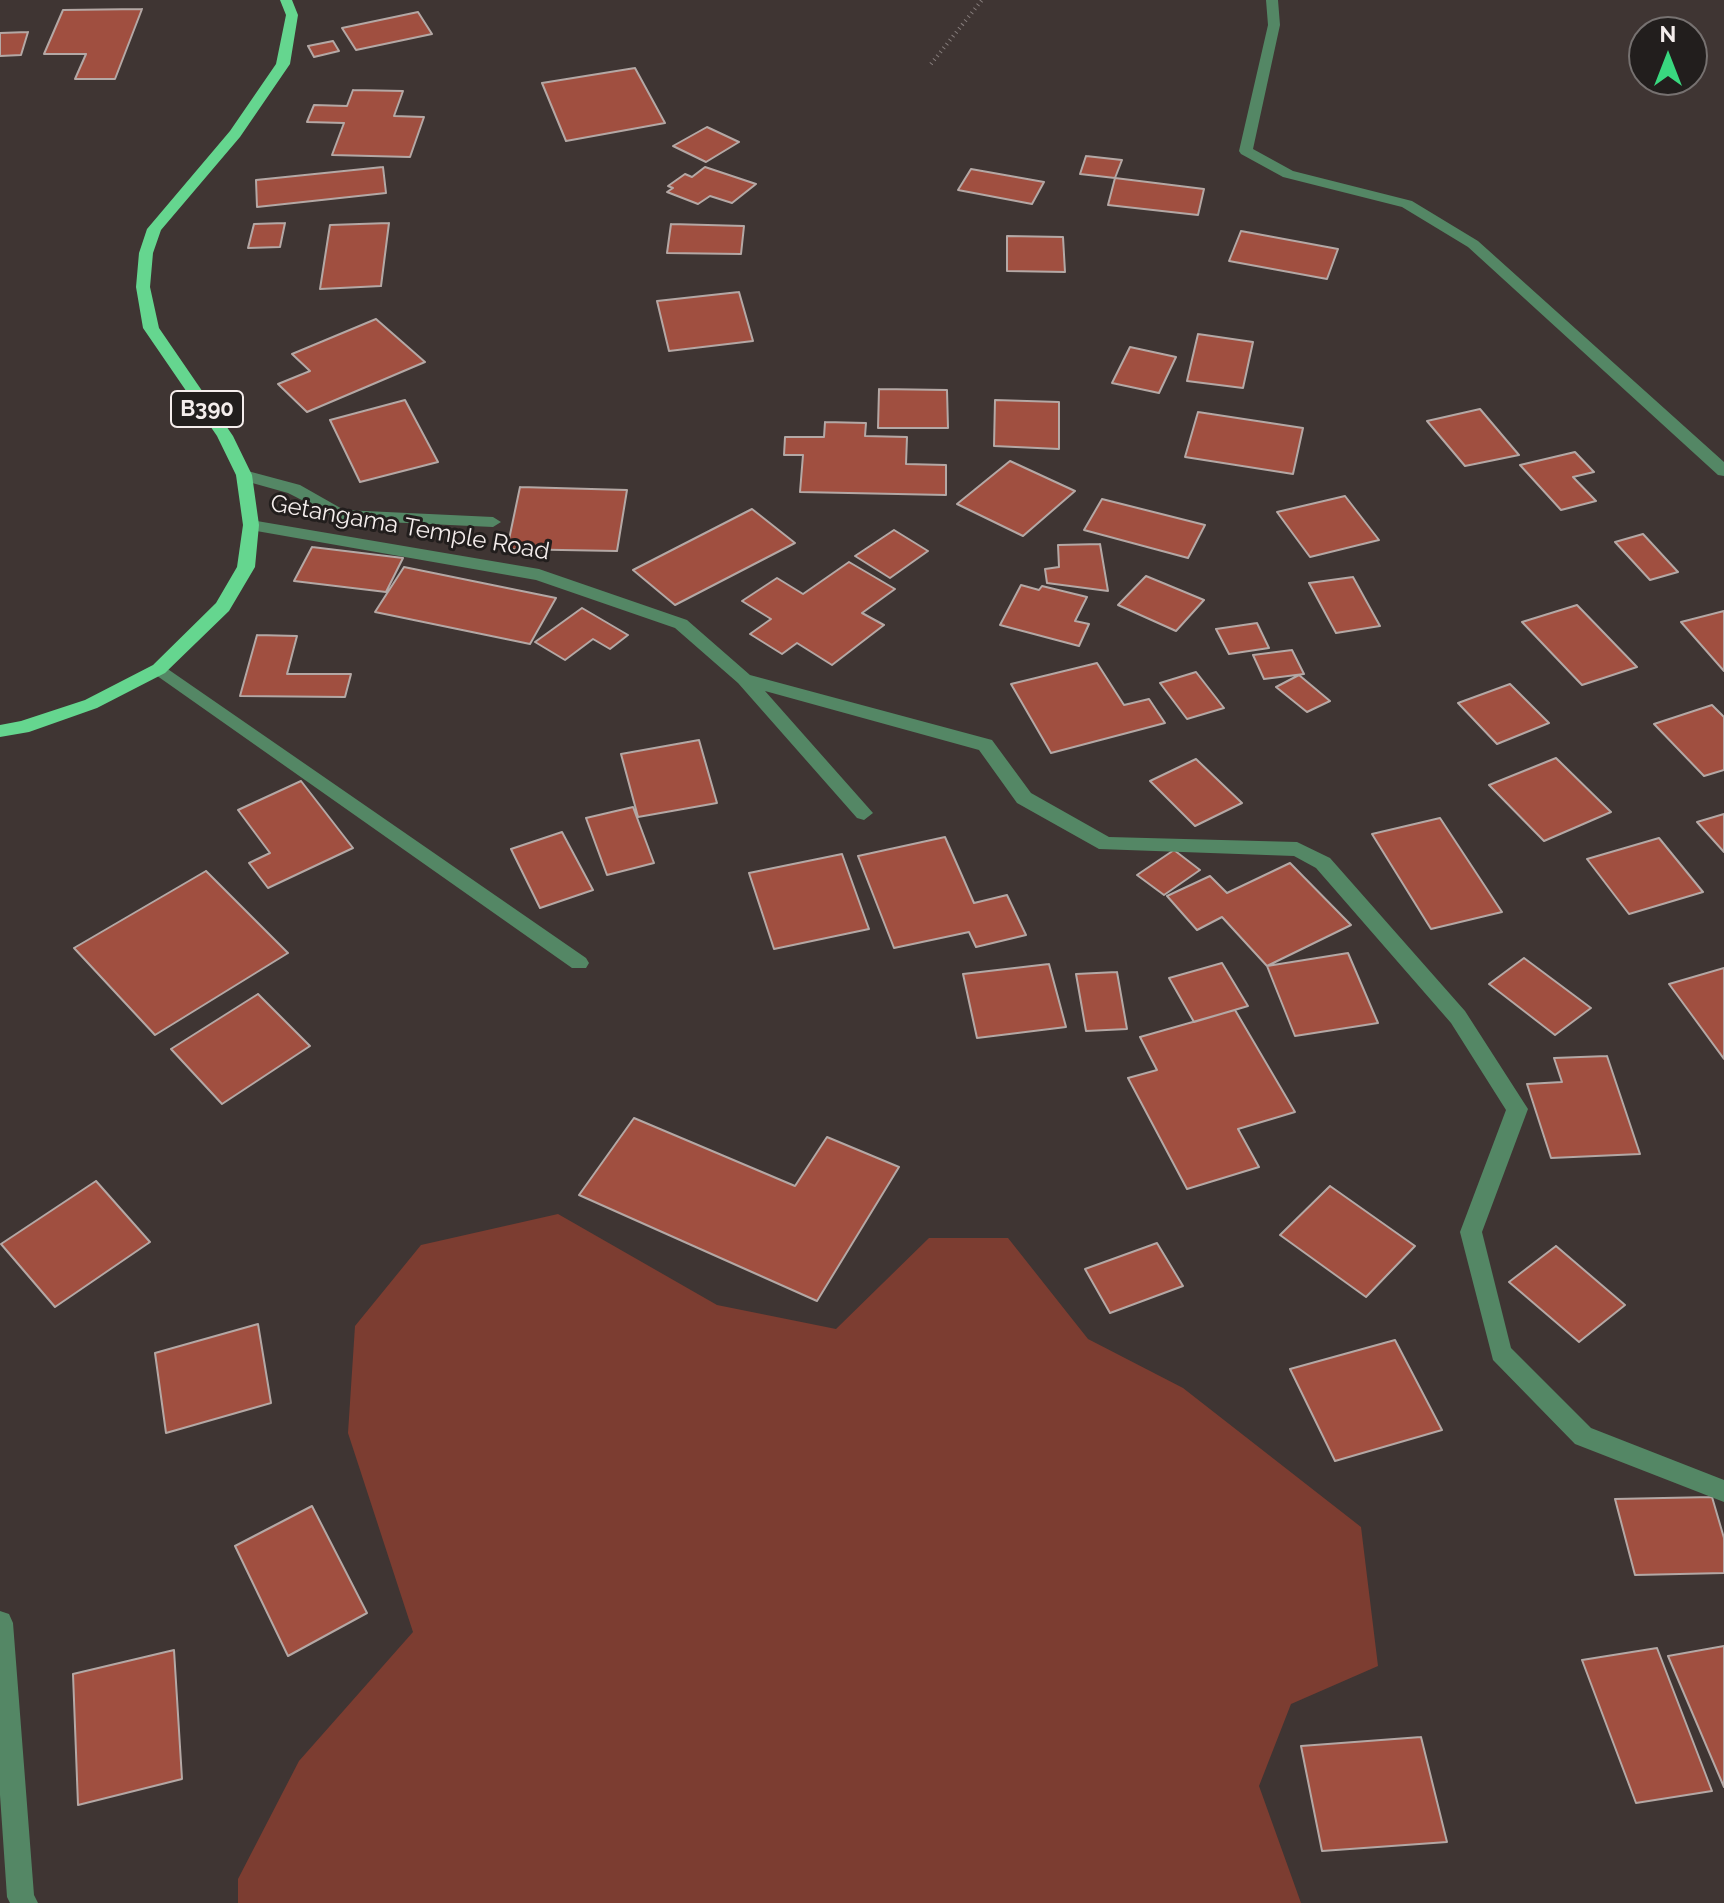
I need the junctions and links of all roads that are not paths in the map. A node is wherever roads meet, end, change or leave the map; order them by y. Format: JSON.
{"nodes":[{"id":1,"x":286,"y":0,"type":"edge"},
{"id":2,"x":1272,"y":0,"type":"edge"},
{"id":3,"x":1724,"y":471,"type":"edge"},
{"id":4,"x":244,"y":475,"type":"junction"},
{"id":5,"x":493,"y":522,"type":"dead end"},
{"id":6,"x":251,"y":525,"type":"junction"},
{"id":7,"x":159,"y":669,"type":"junction"},
{"id":8,"x":744,"y":679,"type":"junction"},
{"id":9,"x":0,"y":731,"type":"edge"},
{"id":10,"x":864,"y":813,"type":"dead end"},
{"id":11,"x":579,"y":963,"type":"dead end"},
{"id":12,"x":1724,"y":1491,"type":"edge"},
{"id":13,"x":0,"y":1623,"type":"edge"},
{"id":14,"x":24,"y":1903,"type":"edge"}],
"edges":[{"from":1,"to":4,"type":"main road","number":"B390"},
{"from":2,"to":3,"type":"street"},
{"from":4,"to":5,"type":"street"},
{"from":4,"to":6,"type":"main road","number":"B390"},
{"from":6,"to":7,"type":"main road","number":"B390"},
{"from":6,"to":8,"type":"street","name":"Getangama Temple Road"},
{"from":7,"to":9,"type":"main road","number":"B390"},
{"from":7,"to":11,"type":"street"},
{"from":8,"to":10,"type":"street"},
{"from":8,"to":12,"type":"street","name":"Getangama Temple Road"},
{"from":13,"to":14,"type":"street"}]}
